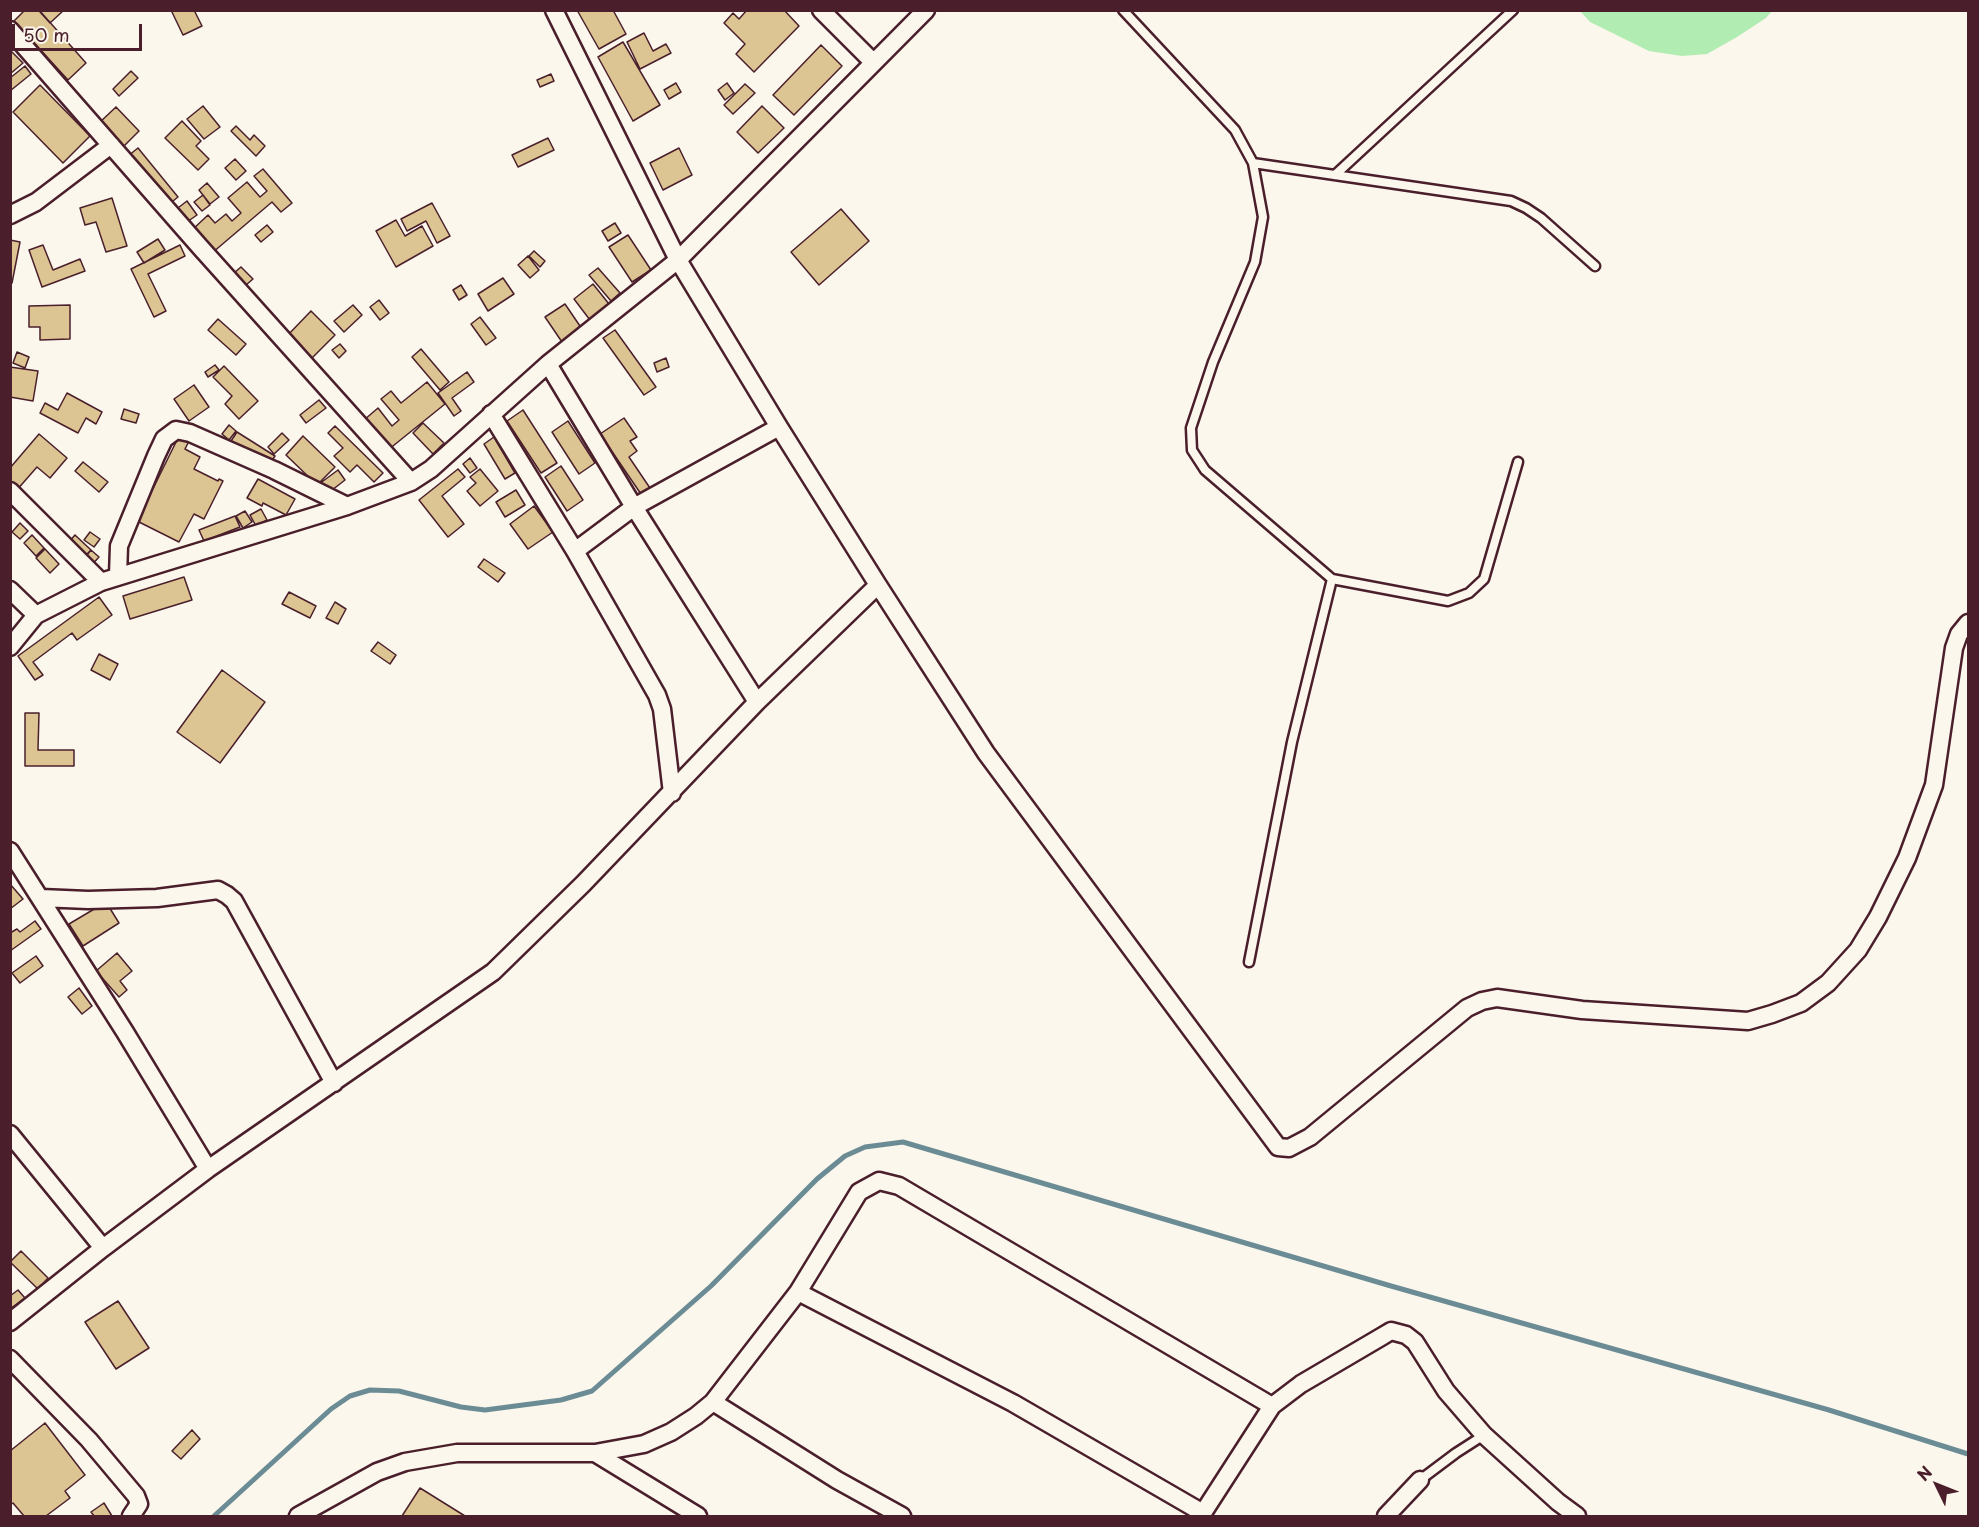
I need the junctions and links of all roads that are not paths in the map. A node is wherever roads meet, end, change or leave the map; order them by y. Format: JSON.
{"nodes":[{"id":1,"x":554,"y":10,"type":"edge"},
{"id":2,"x":821,"y":10,"type":"edge"},
{"id":3,"x":926,"y":10,"type":"edge"},
{"id":4,"x":1123,"y":10,"type":"edge"},
{"id":5,"x":1513,"y":10,"type":"edge"},
{"id":6,"x":10,"y":30,"type":"edge"},
{"id":7,"x":873,"y":62,"type":"junction"},
{"id":8,"x":111,"y":145,"type":"junction"},
{"id":9,"x":1253,"y":163,"type":"junction"},
{"id":10,"x":1335,"y":175,"type":"junction"},
{"id":11,"x":10,"y":215,"type":"edge"},
{"id":12,"x":678,"y":260,"type":"junction"},
{"id":13,"x":1595,"y":266,"type":"dead end"},
{"id":14,"x":548,"y":364,"type":"junction"},
{"id":15,"x":490,"y":414,"type":"junction"},
{"id":16,"x":778,"y":427,"type":"junction"},
{"id":17,"x":1518,"y":462,"type":"dead end"},
{"id":18,"x":411,"y":482,"type":"junction"},
{"id":19,"x":10,"y":491,"type":"edge"},
{"id":20,"x":347,"y":506,"type":"junction"},
{"id":21,"x":634,"y":507,"type":"junction"},
{"id":22,"x":575,"y":551,"type":"junction"},
{"id":23,"x":118,"y":576,"type":"junction"},
{"id":24,"x":1332,"y":579,"type":"junction"},
{"id":25,"x":101,"y":582,"type":"junction"},
{"id":26,"x":878,"y":585,"type":"junction"},
{"id":27,"x":10,"y":590,"type":"edge"},
{"id":28,"x":36,"y":615,"type":"junction"},
{"id":29,"x":1968,"y":623,"type":"edge"},
{"id":30,"x":10,"y":647,"type":"edge"},
{"id":31,"x":757,"y":702,"type":"junction"},
{"id":32,"x":672,"y":793,"type":"junction"},
{"id":33,"x":10,"y":851,"type":"edge"},
{"id":34,"x":41,"y":898,"type":"junction"},
{"id":35,"x":1249,"y":962,"type":"dead end"},
{"id":36,"x":334,"y":1083,"type":"junction"},
{"id":37,"x":10,"y":1134,"type":"edge"},
{"id":38,"x":208,"y":1169,"type":"junction"},
{"id":39,"x":103,"y":1248,"type":"junction"},
{"id":40,"x":798,"y":1292,"type":"junction"},
{"id":41,"x":10,"y":1322,"type":"edge"},
{"id":42,"x":10,"y":1359,"type":"edge"},
{"id":43,"x":713,"y":1402,"type":"junction"},
{"id":44,"x":1272,"y":1406,"type":"junction"},
{"id":45,"x":1484,"y":1435,"type":"junction"},
{"id":46,"x":595,"y":1453,"type":"junction"},
{"id":47,"x":1420,"y":1480,"type":"joint"},
{"id":48,"x":1407,"y":1493,"type":"junction"},
{"id":49,"x":1202,"y":1515,"type":"edge"},
{"id":50,"x":131,"y":1516,"type":"edge"},
{"id":51,"x":298,"y":1516,"type":"edge"},
{"id":52,"x":698,"y":1516,"type":"edge"},
{"id":53,"x":902,"y":1516,"type":"edge"},
{"id":54,"x":1386,"y":1516,"type":"edge"},
{"id":55,"x":1405,"y":1516,"type":"edge"},
{"id":56,"x":1577,"y":1516,"type":"edge"}],
"edges":[{"from":1,"to":12,"type":"street"},
{"from":2,"to":7,"type":"street"},
{"from":3,"to":7,"type":"street"},
{"from":4,"to":9,"type":"lane"},
{"from":5,"to":10,"type":"lane"},
{"from":6,"to":8,"type":"street"},
{"from":7,"to":12,"type":"street"},
{"from":8,"to":11,"type":"street"},
{"from":8,"to":18,"type":"street"},
{"from":9,"to":10,"type":"lane"},
{"from":9,"to":24,"type":"lane"},
{"from":10,"to":13,"type":"lane"},
{"from":12,"to":14,"type":"street"},
{"from":12,"to":16,"type":"street"},
{"from":14,"to":15,"type":"street"},
{"from":14,"to":21,"type":"street"},
{"from":15,"to":18,"type":"street"},
{"from":15,"to":22,"type":"street"},
{"from":16,"to":21,"type":"street"},
{"from":16,"to":26,"type":"street"},
{"from":17,"to":24,"type":"lane"},
{"from":18,"to":20,"type":"street"},
{"from":19,"to":25,"type":"street"},
{"from":20,"to":23,"type":"street"},
{"from":20,"to":23,"type":"street"},
{"from":21,"to":22,"type":"street"},
{"from":21,"to":31,"type":"street"},
{"from":22,"to":32,"type":"street"},
{"from":23,"to":25,"type":"street"},
{"from":24,"to":35,"type":"lane"},
{"from":25,"to":28,"type":"street"},
{"from":26,"to":29,"type":"street"},
{"from":26,"to":31,"type":"street"},
{"from":27,"to":28,"type":"street"},
{"from":28,"to":30,"type":"street"},
{"from":31,"to":32,"type":"street"},
{"from":32,"to":36,"type":"street"},
{"from":33,"to":34,"type":"street"},
{"from":34,"to":36,"type":"street"},
{"from":34,"to":38,"type":"street"},
{"from":36,"to":38,"type":"street"},
{"from":37,"to":39,"type":"street"},
{"from":38,"to":39,"type":"street"},
{"from":39,"to":41,"type":"street"},
{"from":40,"to":43,"type":"street"},
{"from":40,"to":44,"type":"street"},
{"from":40,"to":49,"type":"street"},
{"from":42,"to":50,"type":"street"},
{"from":43,"to":46,"type":"street"},
{"from":43,"to":53,"type":"street"},
{"from":44,"to":45,"type":"street"},
{"from":44,"to":49,"type":"street"},
{"from":45,"to":47,"type":"lane"},
{"from":45,"to":56,"type":"street"},
{"from":46,"to":51,"type":"street"},
{"from":46,"to":52,"type":"street"},
{"from":47,"to":48,"type":"street"},
{"from":48,"to":54,"type":"street"},
{"from":48,"to":55,"type":"street"}]}
